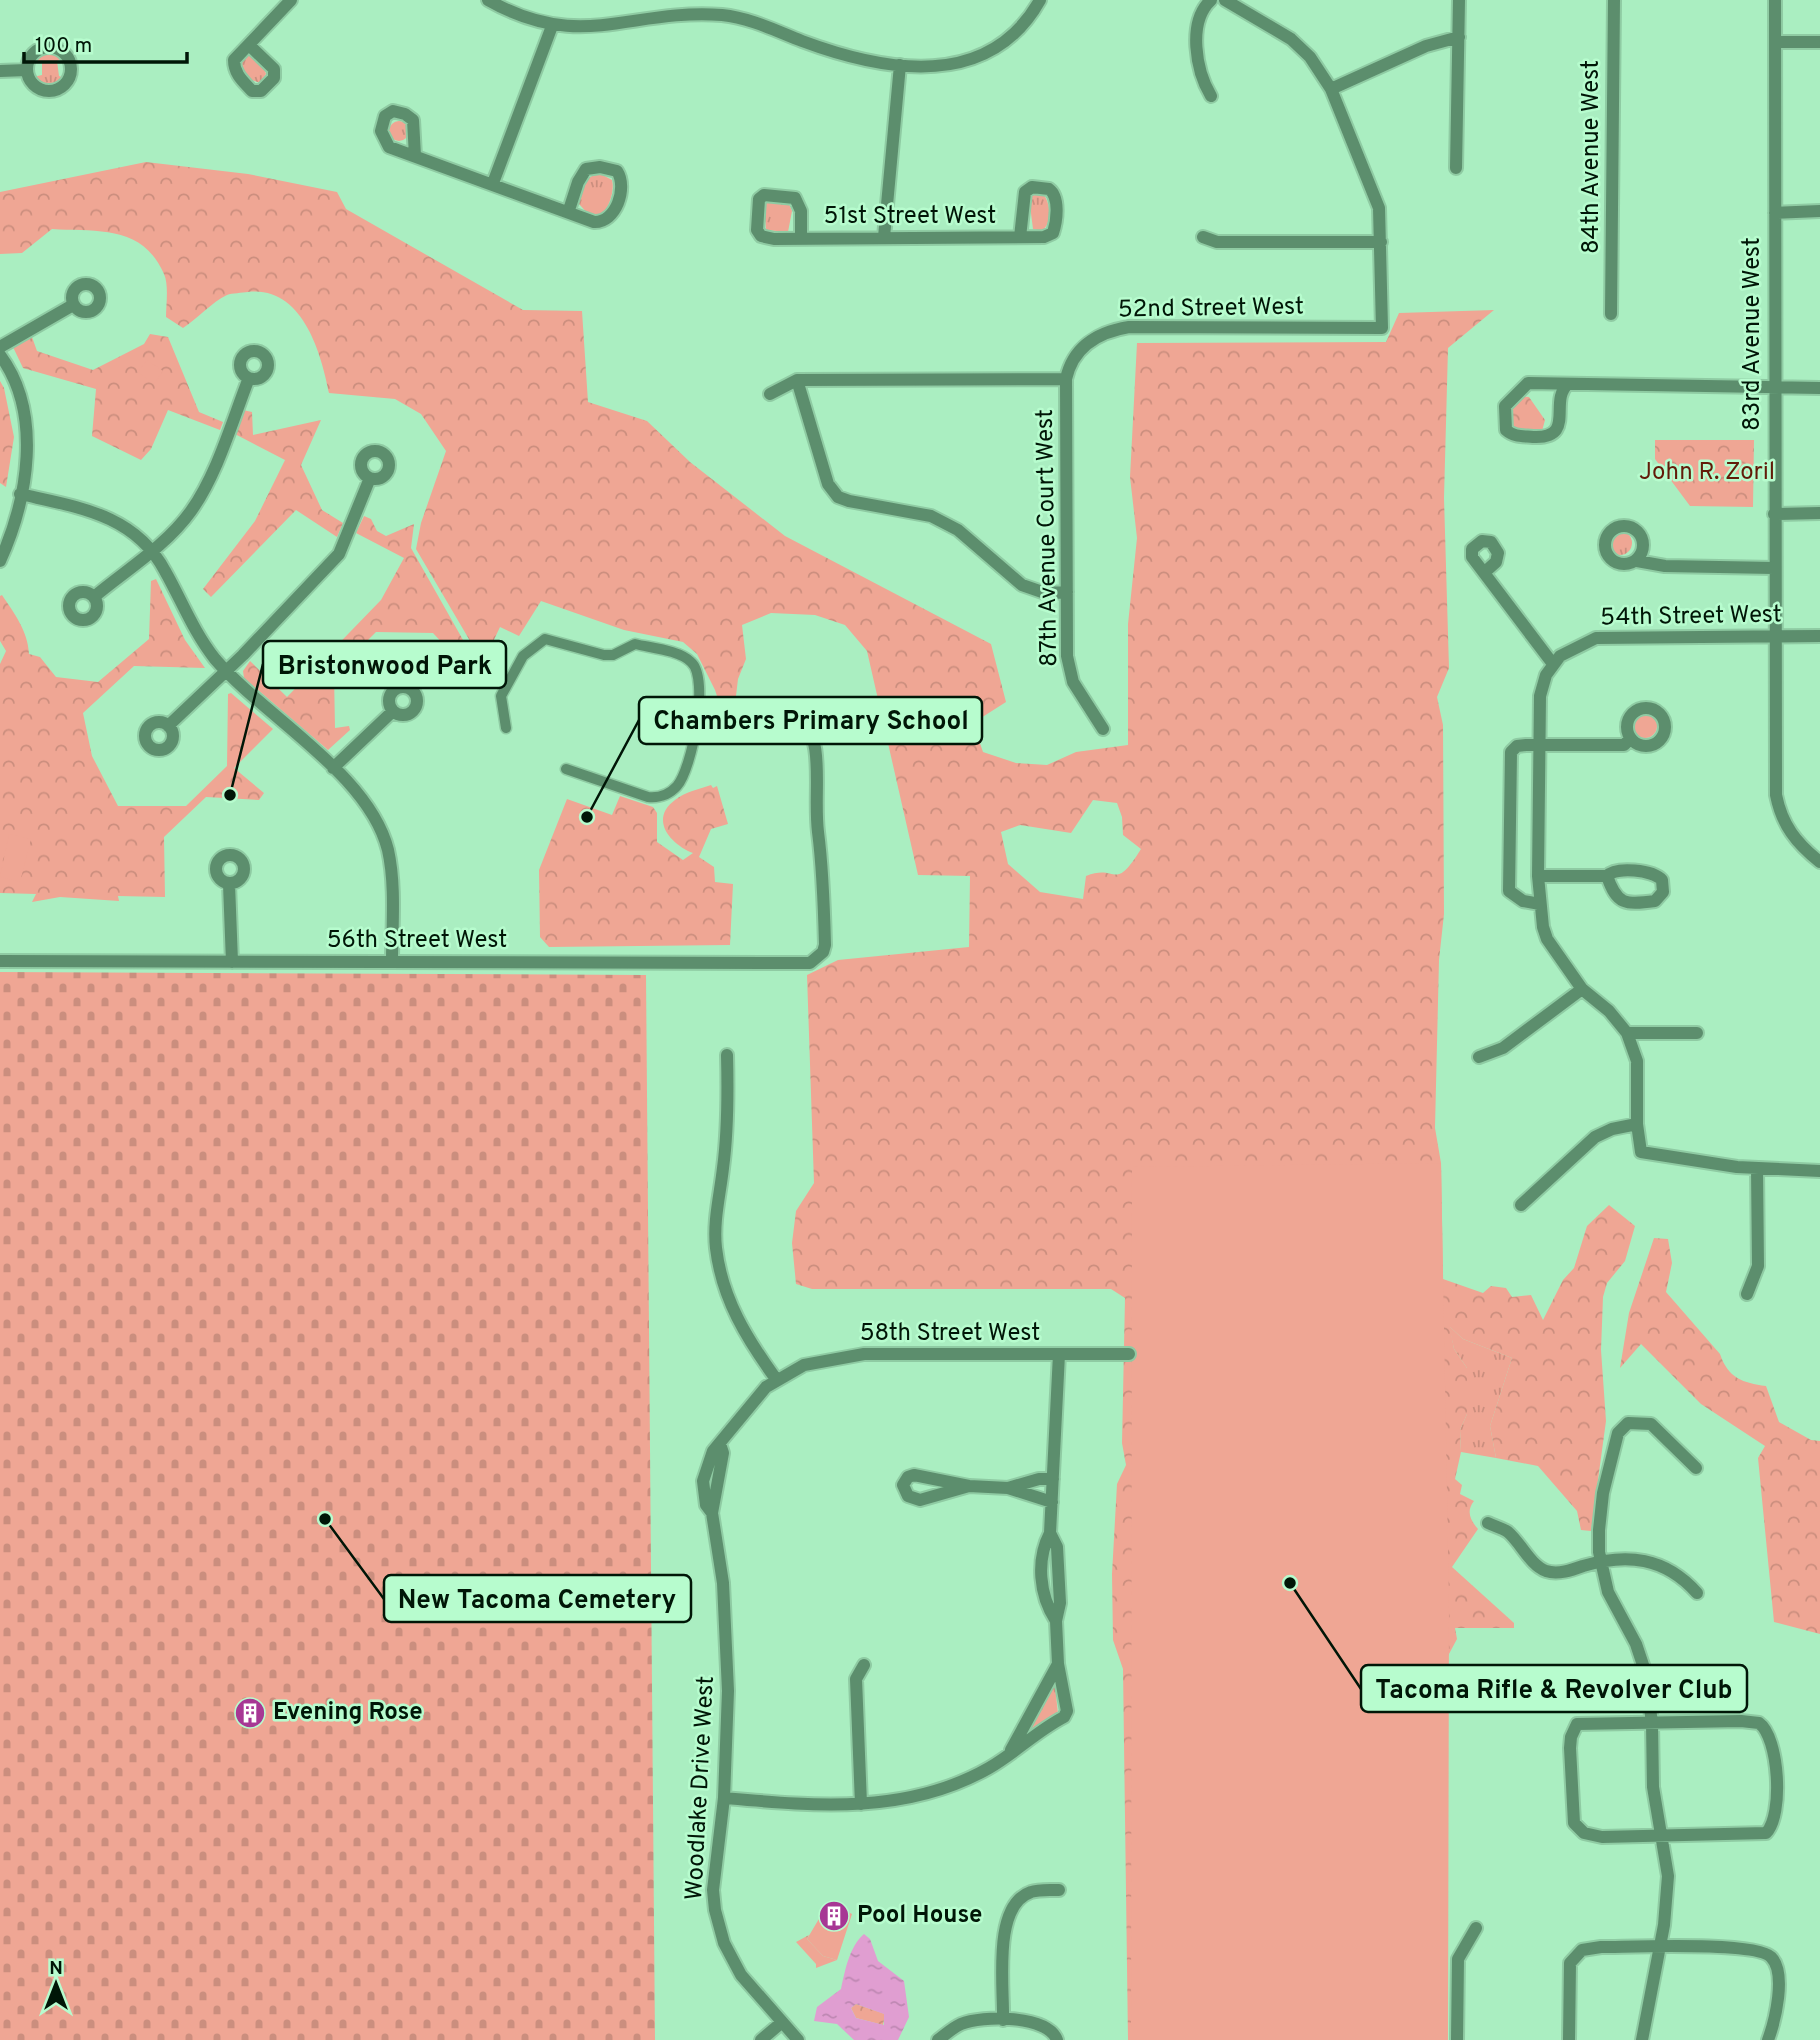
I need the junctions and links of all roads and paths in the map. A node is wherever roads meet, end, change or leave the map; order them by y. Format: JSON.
{"nodes":[{"id":1,"x":291,"y":0,"type":"edge"},
{"id":2,"x":488,"y":0,"type":"edge"},
{"id":3,"x":1040,"y":0,"type":"edge"},
{"id":4,"x":1211,"y":0,"type":"edge"},
{"id":5,"x":1226,"y":0,"type":"edge"},
{"id":6,"x":1459,"y":0,"type":"edge"},
{"id":7,"x":1614,"y":0,"type":"edge"},
{"id":8,"x":1775,"y":0,"type":"edge"},
{"id":9,"x":552,"y":26,"type":"junction"},
{"id":10,"x":1459,"y":37,"type":"junction"},
{"id":11,"x":1820,"y":42,"type":"edge"},
{"id":12,"x":1775,"y":43,"type":"junction"},
{"id":13,"x":249,"y":45,"type":"dead end"},
{"id":14,"x":900,"y":65,"type":"junction"},
{"id":15,"x":27,"y":70,"type":"dead end"},
{"id":16,"x":0,"y":71,"type":"edge"},
{"id":17,"x":1331,"y":89,"type":"junction"},
{"id":18,"x":1210,"y":96,"type":"dead end"},
{"id":19,"x":415,"y":156,"type":"dead end"},
{"id":20,"x":1456,"y":168,"type":"dead end"},
{"id":21,"x":493,"y":183,"type":"junction"},
{"id":22,"x":569,"y":210,"type":"junction"},
{"id":23,"x":1820,"y":211,"type":"edge"},
{"id":24,"x":1775,"y":213,"type":"junction"},
{"id":25,"x":884,"y":237,"type":"junction"},
{"id":26,"x":1020,"y":237,"type":"dead end"},
{"id":27,"x":1203,"y":237,"type":"dead end"},
{"id":28,"x":801,"y":239,"type":"junction"},
{"id":29,"x":1381,"y":242,"type":"junction"},
{"id":30,"x":73,"y":305,"type":"dead end"},
{"id":31,"x":1611,"y":314,"type":"dead end"},
{"id":32,"x":0,"y":347,"type":"edge"},
{"id":33,"x":0,"y":355,"type":"edge"},
{"id":34,"x":249,"y":378,"type":"dead end"},
{"id":35,"x":1066,"y":379,"type":"junction"},
{"id":36,"x":797,"y":380,"type":"junction"},
{"id":37,"x":1567,"y":384,"type":"junction"},
{"id":38,"x":1773,"y":386,"type":"junction"},
{"id":39,"x":1820,"y":388,"type":"edge"},
{"id":40,"x":770,"y":394,"type":"dead end"},
{"id":41,"x":370,"y":478,"type":"dead end"},
{"id":42,"x":20,"y":494,"type":"junction"},
{"id":43,"x":1820,"y":513,"type":"edge"},
{"id":44,"x":1774,"y":514,"type":"junction"},
{"id":45,"x":152,"y":550,"type":"junction"},
{"id":46,"x":0,"y":561,"type":"edge"},
{"id":47,"x":1637,"y":561,"type":"dead end"},
{"id":48,"x":1774,"y":568,"type":"junction"},
{"id":49,"x":1486,"y":571,"type":"dead end"},
{"id":50,"x":1067,"y":592,"type":"junction"},
{"id":51,"x":94,"y":597,"type":"dead end"},
{"id":52,"x":1773,"y":636,"type":"junction"},
{"id":53,"x":1820,"y":636,"type":"edge"},
{"id":54,"x":1553,"y":664,"type":"junction"},
{"id":55,"x":226,"y":672,"type":"junction"},
{"id":56,"x":800,"y":710,"type":"dead end"},
{"id":57,"x":393,"y":712,"type":"dead end"},
{"id":58,"x":169,"y":726,"type":"dead end"},
{"id":59,"x":506,"y":728,"type":"dead end"},
{"id":60,"x":1103,"y":729,"type":"dead end"},
{"id":61,"x":1630,"y":738,"type":"dead end"},
{"id":62,"x":1540,"y":747,"type":"junction"},
{"id":63,"x":333,"y":768,"type":"junction"},
{"id":64,"x":566,"y":769,"type":"dead end"},
{"id":65,"x":1820,"y":862,"type":"edge"},
{"id":66,"x":1538,"y":876,"type":"junction"},
{"id":67,"x":1607,"y":877,"type":"dead end"},
{"id":68,"x":229,"y":884,"type":"dead end"},
{"id":69,"x":1540,"y":904,"type":"junction"},
{"id":70,"x":0,"y":961,"type":"edge"},
{"id":71,"x":232,"y":962,"type":"junction"},
{"id":72,"x":392,"y":962,"type":"junction"},
{"id":73,"x":1582,"y":989,"type":"junction"},
{"id":74,"x":1627,"y":1033,"type":"junction"},
{"id":75,"x":1697,"y":1033,"type":"dead end"},
{"id":76,"x":727,"y":1055,"type":"dead end"},
{"id":77,"x":1479,"y":1057,"type":"dead end"},
{"id":78,"x":1637,"y":1124,"type":"junction"},
{"id":79,"x":1758,"y":1168,"type":"junction"},
{"id":80,"x":1820,"y":1171,"type":"edge"},
{"id":81,"x":1521,"y":1205,"type":"dead end"},
{"id":82,"x":1747,"y":1294,"type":"dead end"},
{"id":83,"x":1059,"y":1354,"type":"junction"},
{"id":84,"x":1129,"y":1354,"type":"dead end"},
{"id":85,"x":776,"y":1379,"type":"junction"},
{"id":86,"x":1696,"y":1468,"type":"dead end"},
{"id":87,"x":1053,"y":1479,"type":"junction"},
{"id":88,"x":969,"y":1486,"type":"dead end"},
{"id":89,"x":1007,"y":1488,"type":"junction"},
{"id":90,"x":1052,"y":1502,"type":"junction"},
{"id":91,"x":1488,"y":1523,"type":"dead end"},
{"id":92,"x":1601,"y":1561,"type":"junction"},
{"id":93,"x":1697,"y":1592,"type":"dead end"},
{"id":94,"x":1058,"y":1664,"type":"junction"},
{"id":95,"x":864,"y":1665,"type":"dead end"},
{"id":96,"x":1652,"y":1723,"type":"junction"},
{"id":97,"x":1007,"y":1755,"type":"junction"},
{"id":98,"x":724,"y":1798,"type":"junction"},
{"id":99,"x":861,"y":1804,"type":"junction"},
{"id":100,"x":1661,"y":1836,"type":"junction"},
{"id":101,"x":1059,"y":1890,"type":"dead end"},
{"id":102,"x":1476,"y":1928,"type":"dead end"},
{"id":103,"x":1660,"y":1948,"type":"junction"},
{"id":104,"x":1003,"y":2020,"type":"junction"},
{"id":105,"x":781,"y":2023,"type":"junction"},
{"id":106,"x":761,"y":2040,"type":"edge"},
{"id":107,"x":798,"y":2040,"type":"edge"},
{"id":108,"x":938,"y":2040,"type":"edge"},
{"id":109,"x":1057,"y":2040,"type":"edge"},
{"id":110,"x":1457,"y":2040,"type":"edge"},
{"id":111,"x":1569,"y":2040,"type":"edge"},
{"id":112,"x":1642,"y":2040,"type":"edge"},
{"id":113,"x":1768,"y":2040,"type":"edge"}],
"edges":[{"from":1,"to":13,"type":"street"},
{"from":2,"to":9,"type":"street"},
{"from":3,"to":14,"type":"street"},
{"from":4,"to":18,"type":"street"},
{"from":5,"to":17,"type":"street"},
{"from":6,"to":10,"type":"street"},
{"from":7,"to":31,"type":"street","name":"84th Avenue West"},
{"from":8,"to":12,"type":"street","name":"83rd Avenue West"},
{"from":9,"to":14,"type":"street"},
{"from":9,"to":21,"type":"street"},
{"from":10,"to":17,"type":"street"},
{"from":10,"to":20,"type":"street"},
{"from":11,"to":12,"type":"street"},
{"from":12,"to":24,"type":"street","name":"83rd Avenue West"},
{"from":14,"to":25,"type":"street"},
{"from":15,"to":16,"type":"street"},
{"from":17,"to":29,"type":"street"},
{"from":19,"to":21,"type":"street"},
{"from":21,"to":22,"type":"street"},
{"from":22,"to":22,"type":"street"},
{"from":23,"to":24,"type":"street"},
{"from":24,"to":38,"type":"street","name":"83rd Avenue West"},
{"from":25,"to":26,"type":"street","name":"51st Street West"},
{"from":25,"to":28,"type":"street","name":"51st Street West"},
{"from":27,"to":29,"type":"street"},
{"from":28,"to":28,"type":"street","name":"51st Street West"},
{"from":29,"to":35,"type":"street","name":"52nd Street West"},
{"from":30,"to":32,"type":"street"},
{"from":33,"to":42,"type":"street"},
{"from":34,"to":45,"type":"street"},
{"from":35,"to":36,"type":"street"},
{"from":35,"to":50,"type":"street","name":"87th Avenue Court West"},
{"from":36,"to":40,"type":"street"},
{"from":36,"to":50,"type":"street"},
{"from":37,"to":37,"type":"street"},
{"from":37,"to":38,"type":"street"},
{"from":38,"to":39,"type":"street"},
{"from":38,"to":44,"type":"street","name":"83rd Avenue West"},
{"from":41,"to":55,"type":"street"},
{"from":42,"to":45,"type":"street"},
{"from":42,"to":46,"type":"street"},
{"from":43,"to":44,"type":"street"},
{"from":44,"to":48,"type":"street","name":"83rd Avenue West"},
{"from":45,"to":51,"type":"street"},
{"from":45,"to":55,"type":"street"},
{"from":47,"to":48,"type":"street"},
{"from":48,"to":52,"type":"street","name":"83rd Avenue West"},
{"from":49,"to":54,"type":"street"},
{"from":50,"to":60,"type":"street","name":"87th Avenue Court West"},
{"from":52,"to":53,"type":"street","name":"54th Street West"},
{"from":52,"to":54,"type":"street","name":"54th Street West"},
{"from":52,"to":65,"type":"street","name":"83rd Avenue West"},
{"from":54,"to":62,"type":"street"},
{"from":55,"to":58,"type":"street"},
{"from":55,"to":63,"type":"street"},
{"from":56,"to":72,"type":"street","name":"56th Street West"},
{"from":57,"to":63,"type":"street"},
{"from":59,"to":64,"type":"street"},
{"from":61,"to":62,"type":"street"},
{"from":62,"to":66,"type":"street"},
{"from":62,"to":69,"type":"street"},
{"from":63,"to":72,"type":"street"},
{"from":66,"to":67,"type":"street"},
{"from":66,"to":69,"type":"street"},
{"from":68,"to":71,"type":"street"},
{"from":69,"to":73,"type":"street"},
{"from":70,"to":71,"type":"street","name":"56th Street West"},
{"from":71,"to":72,"type":"street","name":"56th Street West"},
{"from":73,"to":74,"type":"street"},
{"from":73,"to":77,"type":"street"},
{"from":74,"to":75,"type":"street"},
{"from":74,"to":78,"type":"street"},
{"from":76,"to":85,"type":"street"},
{"from":78,"to":79,"type":"street"},
{"from":78,"to":81,"type":"street"},
{"from":79,"to":80,"type":"street"},
{"from":79,"to":82,"type":"street"},
{"from":83,"to":84,"type":"street","name":"58th Street West"},
{"from":83,"to":85,"type":"street","name":"58th Street West"},
{"from":83,"to":87,"type":"street"},
{"from":85,"to":98,"type":"street","name":"Woodlake Drive West"},
{"from":86,"to":92,"type":"street"},
{"from":87,"to":89,"type":"street"},
{"from":87,"to":90,"type":"street"},
{"from":88,"to":89,"type":"street"},
{"from":89,"to":90,"type":"street"},
{"from":90,"to":94,"type":"street"},
{"from":91,"to":92,"type":"street"},
{"from":92,"to":93,"type":"street"},
{"from":92,"to":96,"type":"street"},
{"from":94,"to":97,"type":"street"},
{"from":94,"to":97,"type":"street"},
{"from":95,"to":99,"type":"street"},
{"from":96,"to":100,"type":"street"},
{"from":96,"to":100,"type":"street"},
{"from":96,"to":100,"type":"street"},
{"from":97,"to":99,"type":"street"},
{"from":98,"to":99,"type":"street"},
{"from":98,"to":105,"type":"street","name":"Woodlake Drive West"},
{"from":100,"to":103,"type":"street"},
{"from":101,"to":104,"type":"street"},
{"from":102,"to":110,"type":"street"},
{"from":103,"to":111,"type":"street"},
{"from":103,"to":112,"type":"street"},
{"from":103,"to":113,"type":"street"},
{"from":104,"to":108,"type":"street"},
{"from":104,"to":109,"type":"street"},
{"from":105,"to":106,"type":"street"},
{"from":105,"to":107,"type":"street","name":"Woodlake Drive West"}]}
